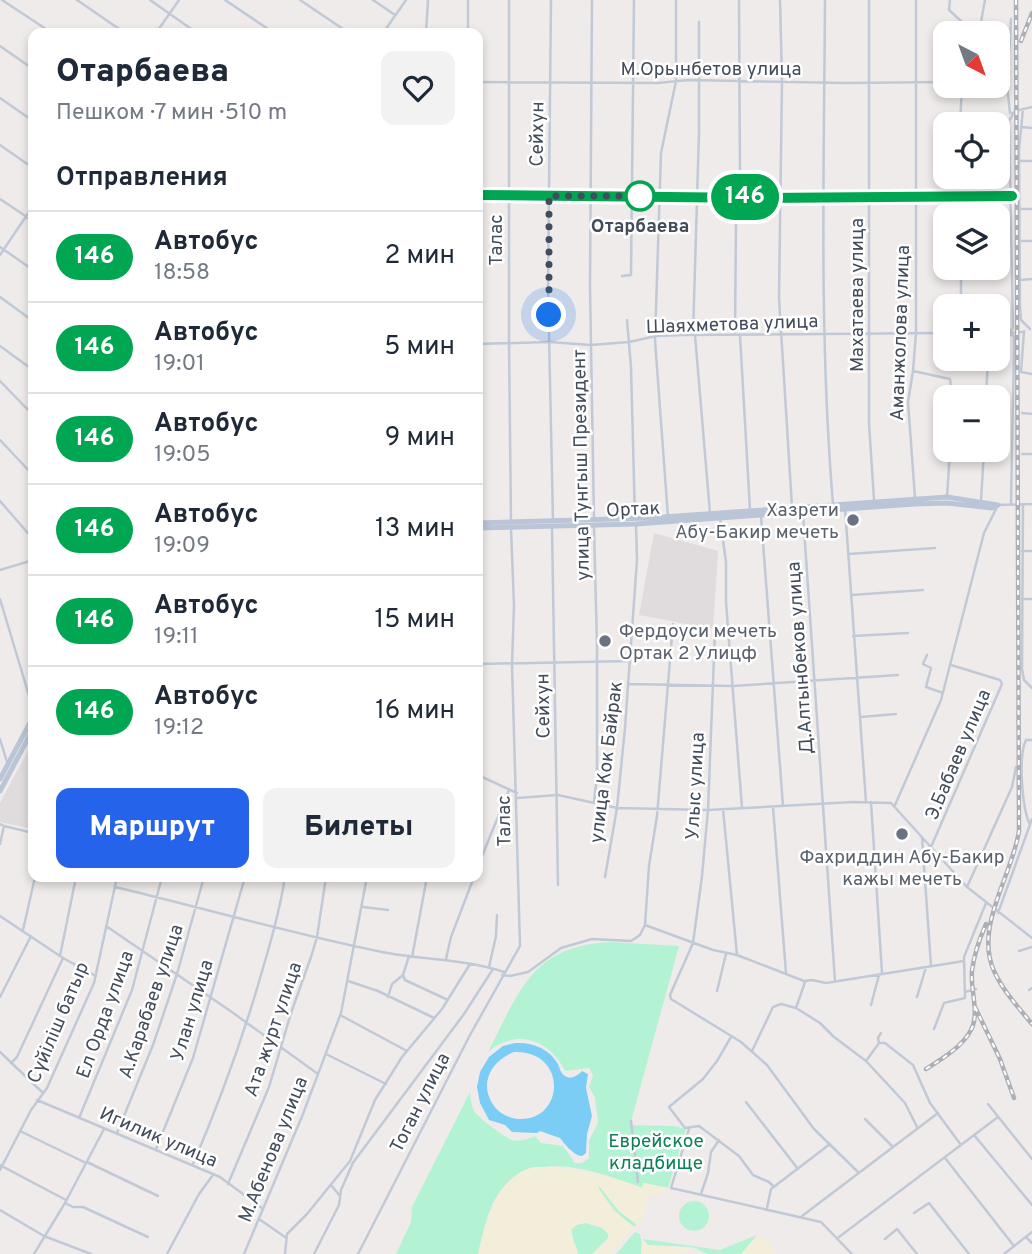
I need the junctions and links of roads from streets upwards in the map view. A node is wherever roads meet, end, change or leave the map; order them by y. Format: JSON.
{"nodes":[{"id":1,"x":2,"y":0,"type":"edge"},
{"id":2,"x":77,"y":0,"type":"edge"},
{"id":3,"x":150,"y":0,"type":"edge"},
{"id":4,"x":179,"y":0,"type":"edge"},
{"id":5,"x":225,"y":0,"type":"edge"},
{"id":6,"x":300,"y":0,"type":"edge"},
{"id":7,"x":373,"y":0,"type":"edge"},
{"id":8,"x":406,"y":0,"type":"edge"},
{"id":9,"x":428,"y":0,"type":"edge"},
{"id":10,"x":468,"y":0,"type":"edge"},
{"id":11,"x":509,"y":0,"type":"edge"},
{"id":12,"x":551,"y":0,"type":"edge"},
{"id":13,"x":592,"y":0,"type":"edge"},
{"id":14,"x":635,"y":0,"type":"edge"},
{"id":15,"x":676,"y":0,"type":"edge"},
{"id":16,"x":739,"y":0,"type":"edge"},
{"id":17,"x":780,"y":0,"type":"edge"},
{"id":18,"x":825,"y":0,"type":"edge"},
{"id":19,"x":869,"y":0,"type":"edge"},
{"id":20,"x":916,"y":0,"type":"edge"},
{"id":21,"x":950,"y":0,"type":"edge"},
{"id":22,"x":985,"y":0,"type":"edge"},
{"id":23,"x":170,"y":13,"type":"junction"},
{"id":24,"x":395,"y":15,"type":"junction"},
{"id":25,"x":1011,"y":19,"type":"dead end"},
{"id":26,"x":960,"y":21,"type":"edge"},
{"id":27,"x":981,"y":21,"type":"edge"},
{"id":28,"x":699,"y":22,"type":"dead end"},
{"id":29,"x":44,"y":28,"type":"edge"},
{"id":30,"x":118,"y":28,"type":"edge"},
{"id":31,"x":160,"y":28,"type":"edge"},
{"id":32,"x":190,"y":28,"type":"edge"},
{"id":33,"x":267,"y":28,"type":"edge"},
{"id":34,"x":342,"y":28,"type":"edge"},
{"id":35,"x":386,"y":28,"type":"edge"},
{"id":36,"x":426,"y":28,"type":"edge"},
{"id":37,"x":468,"y":28,"type":"edge"},
{"id":38,"x":1010,"y":36,"type":"edge"},
{"id":39,"x":0,"y":46,"type":"edge"},
{"id":40,"x":28,"y":66,"type":"edge"},
{"id":41,"x":676,"y":80,"type":"junction"},
{"id":42,"x":700,"y":80,"type":"junction"},
{"id":43,"x":825,"y":81,"type":"junction"},
{"id":44,"x":917,"y":81,"type":"junction"},
{"id":45,"x":483,"y":82,"type":"edge"},
{"id":46,"x":511,"y":82,"type":"junction"},
{"id":47,"x":592,"y":82,"type":"junction"},
{"id":48,"x":634,"y":82,"type":"junction"},
{"id":49,"x":739,"y":82,"type":"junction"},
{"id":50,"x":782,"y":82,"type":"junction"},
{"id":51,"x":870,"y":82,"type":"junction"},
{"id":52,"x":933,"y":82,"type":"edge"},
{"id":53,"x":552,"y":83,"type":"junction"},
{"id":54,"x":0,"y":98,"type":"edge"},
{"id":55,"x":1008,"y":98,"type":"edge"},
{"id":56,"x":1032,"y":107,"type":"edge"},
{"id":57,"x":1023,"y":109,"type":"junction"},
{"id":58,"x":1012,"y":113,"type":"junction"},
{"id":59,"x":28,"y":118,"type":"edge"},
{"id":60,"x":1022,"y":127,"type":"junction"},
{"id":61,"x":1032,"y":128,"type":"edge"},
{"id":62,"x":0,"y":145,"type":"edge"},
{"id":63,"x":1021,"y":161,"type":"junction"},
{"id":64,"x":1032,"y":161,"type":"edge"},
{"id":65,"x":28,"y":165,"type":"edge"},
{"id":66,"x":962,"y":189,"type":"edge"},
{"id":67,"x":483,"y":195,"type":"edge"},
{"id":68,"x":509,"y":195,"type":"junction"},
{"id":69,"x":633,"y":195,"type":"junction"},
{"id":70,"x":962,"y":195,"type":"junction"},
{"id":71,"x":549,"y":196,"type":"junction"},
{"id":72,"x":592,"y":196,"type":"junction"},
{"id":73,"x":659,"y":196,"type":"junction"},
{"id":74,"x":1012,"y":196,"type":"junction"},
{"id":75,"x":695,"y":197,"type":"junction"},
{"id":76,"x":739,"y":197,"type":"junction"},
{"id":77,"x":781,"y":197,"type":"junction"},
{"id":78,"x":824,"y":197,"type":"junction"},
{"id":79,"x":870,"y":197,"type":"junction"},
{"id":80,"x":914,"y":197,"type":"junction"},
{"id":81,"x":0,"y":199,"type":"edge"},
{"id":82,"x":962,"y":203,"type":"edge"},
{"id":83,"x":1020,"y":209,"type":"junction"},
{"id":84,"x":1032,"y":209,"type":"edge"},
{"id":85,"x":28,"y":213,"type":"edge"},
{"id":86,"x":26,"y":216,"type":"junction"},
{"id":87,"x":1020,"y":241,"type":"junction"},
{"id":88,"x":1032,"y":241,"type":"edge"},
{"id":89,"x":2,"y":248,"type":"edge"},
{"id":90,"x":0,"y":255,"type":"edge"},
{"id":91,"x":28,"y":266,"type":"edge"},
{"id":92,"x":622,"y":276,"type":"dead end"},
{"id":93,"x":1021,"y":279,"type":"junction"},
{"id":94,"x":1032,"y":279,"type":"edge"},
{"id":95,"x":0,"y":298,"type":"edge"},
{"id":96,"x":28,"y":318,"type":"edge"},
{"id":97,"x":627,"y":320,"type":"dead end"},
{"id":98,"x":1031,"y":329,"type":"edge"},
{"id":99,"x":1024,"y":331,"type":"junction"},
{"id":100,"x":1010,"y":332,"type":"edge"},
{"id":101,"x":870,"y":333,"type":"junction"},
{"id":102,"x":916,"y":333,"type":"junction"},
{"id":103,"x":933,"y":333,"type":"edge"},
{"id":104,"x":737,"y":334,"type":"junction"},
{"id":105,"x":780,"y":334,"type":"junction"},
{"id":106,"x":825,"y":334,"type":"junction"},
{"id":107,"x":1010,"y":334,"type":"edge"},
{"id":108,"x":1010,"y":334,"type":"edge"},
{"id":109,"x":694,"y":335,"type":"junction"},
{"id":110,"x":656,"y":336,"type":"junction"},
{"id":111,"x":509,"y":342,"type":"junction"},
{"id":112,"x":549,"y":342,"type":"junction"},
{"id":113,"x":629,"y":342,"type":"junction"},
{"id":114,"x":483,"y":344,"type":"edge"},
{"id":115,"x":591,"y":345,"type":"junction"},
{"id":116,"x":0,"y":346,"type":"edge"},
{"id":117,"x":28,"y":366,"type":"edge"},
{"id":118,"x":913,"y":371,"type":"junction"},
{"id":119,"x":1032,"y":374,"type":"edge"},
{"id":120,"x":0,"y":381,"type":"edge"},
{"id":121,"x":951,"y":385,"type":"edge"},
{"id":122,"x":28,"y":410,"type":"edge"},
{"id":123,"x":1022,"y":414,"type":"dead end"},
{"id":124,"x":1032,"y":414,"type":"edge"},
{"id":125,"x":0,"y":440,"type":"edge"},
{"id":126,"x":1022,"y":454,"type":"dead end"},
{"id":127,"x":1032,"y":454,"type":"edge"},
{"id":128,"x":949,"y":462,"type":"edge"},
{"id":129,"x":983,"y":462,"type":"edge"},
{"id":130,"x":28,"y":470,"type":"edge"},
{"id":131,"x":947,"y":497,"type":"junction"},
{"id":132,"x":915,"y":498,"type":"junction"},
{"id":133,"x":0,"y":501,"type":"edge"},
{"id":134,"x":981,"y":501,"type":"junction"},
{"id":135,"x":832,"y":504,"type":"junction"},
{"id":136,"x":875,"y":504,"type":"junction"},
{"id":137,"x":1011,"y":504,"type":"junction"},
{"id":138,"x":1023,"y":504,"type":"junction"},
{"id":139,"x":1032,"y":504,"type":"edge"},
{"id":140,"x":998,"y":505,"type":"junction"},
{"id":141,"x":792,"y":507,"type":"junction"},
{"id":142,"x":845,"y":508,"type":"junction"},
{"id":143,"x":750,"y":510,"type":"junction"},
{"id":144,"x":803,"y":511,"type":"junction"},
{"id":145,"x":710,"y":513,"type":"junction"},
{"id":146,"x":761,"y":514,"type":"junction"},
{"id":147,"x":668,"y":517,"type":"junction"},
{"id":148,"x":720,"y":517,"type":"junction"},
{"id":149,"x":636,"y":522,"type":"junction"},
{"id":150,"x":552,"y":523,"type":"junction"},
{"id":151,"x":594,"y":523,"type":"junction"},
{"id":152,"x":511,"y":524,"type":"junction"},
{"id":153,"x":483,"y":525,"type":"edge"},
{"id":154,"x":28,"y":533,"type":"edge"},
{"id":155,"x":935,"y":548,"type":"dead end"},
{"id":156,"x":1022,"y":551,"type":"junction"},
{"id":157,"x":1032,"y":551,"type":"edge"},
{"id":158,"x":849,"y":554,"type":"junction"},
{"id":159,"x":28,"y":561,"type":"edge"},
{"id":160,"x":0,"y":570,"type":"edge"},
{"id":161,"x":923,"y":590,"type":"dead end"},
{"id":162,"x":851,"y":594,"type":"junction"},
{"id":163,"x":0,"y":598,"type":"edge"},
{"id":164,"x":1022,"y":599,"type":"junction"},
{"id":165,"x":1032,"y":599,"type":"edge"},
{"id":166,"x":673,"y":624,"type":"dead end"},
{"id":167,"x":715,"y":631,"type":"dead end"},
{"id":168,"x":908,"y":633,"type":"dead end"},
{"id":169,"x":853,"y":636,"type":"junction"},
{"id":170,"x":927,"y":655,"type":"dead end"},
{"id":171,"x":630,"y":661,"type":"junction"},
{"id":172,"x":596,"y":662,"type":"junction"},
{"id":173,"x":555,"y":663,"type":"junction"},
{"id":174,"x":483,"y":664,"type":"edge"},
{"id":175,"x":512,"y":664,"type":"junction"},
{"id":176,"x":951,"y":665,"type":"junction"},
{"id":177,"x":898,"y":675,"type":"dead end"},
{"id":178,"x":856,"y":678,"type":"junction"},
{"id":179,"x":815,"y":680,"type":"junction"},
{"id":180,"x":773,"y":683,"type":"junction"},
{"id":181,"x":628,"y":684,"type":"junction"},
{"id":182,"x":668,"y":686,"type":"junction"},
{"id":183,"x":714,"y":686,"type":"junction"},
{"id":184,"x":733,"y":686,"type":"junction"},
{"id":185,"x":1032,"y":688,"type":"edge"},
{"id":186,"x":28,"y":692,"type":"edge"},
{"id":187,"x":943,"y":693,"type":"junction"},
{"id":188,"x":896,"y":714,"type":"dead end"},
{"id":189,"x":860,"y":717,"type":"junction"},
{"id":190,"x":28,"y":727,"type":"edge"},
{"id":191,"x":28,"y":738,"type":"edge"},
{"id":192,"x":0,"y":739,"type":"edge"},
{"id":193,"x":1032,"y":740,"type":"edge"},
{"id":194,"x":8,"y":765,"type":"junction"},
{"id":195,"x":1016,"y":767,"type":"dead end"},
{"id":196,"x":483,"y":777,"type":"edge"},
{"id":197,"x":0,"y":779,"type":"edge"},
{"id":198,"x":509,"y":790,"type":"junction"},
{"id":199,"x":0,"y":791,"type":"edge"},
{"id":200,"x":558,"y":795,"type":"junction"},
{"id":201,"x":517,"y":796,"type":"junction"},
{"id":202,"x":866,"y":802,"type":"junction"},
{"id":203,"x":871,"y":802,"type":"junction"},
{"id":204,"x":594,"y":803,"type":"junction"},
{"id":205,"x":823,"y":804,"type":"junction"},
{"id":206,"x":895,"y":805,"type":"junction"},
{"id":207,"x":783,"y":806,"type":"junction"},
{"id":208,"x":773,"y":807,"type":"junction"},
{"id":209,"x":617,"y":808,"type":"junction"},
{"id":210,"x":742,"y":808,"type":"junction"},
{"id":211,"x":658,"y":809,"type":"junction"},
{"id":212,"x":723,"y":809,"type":"junction"},
{"id":213,"x":708,"y":810,"type":"junction"},
{"id":214,"x":1032,"y":819,"type":"edge"},
{"id":215,"x":2,"y":825,"type":"edge"},
{"id":216,"x":1030,"y":825,"type":"junction"},
{"id":217,"x":28,"y":832,"type":"edge"},
{"id":218,"x":922,"y":836,"type":"junction"},
{"id":219,"x":0,"y":845,"type":"edge"},
{"id":220,"x":931,"y":847,"type":"junction"},
{"id":221,"x":483,"y":854,"type":"edge"},
{"id":222,"x":605,"y":877,"type":"dead end"},
{"id":223,"x":34,"y":882,"type":"edge"},
{"id":224,"x":75,"y":882,"type":"edge"},
{"id":225,"x":116,"y":882,"type":"edge"},
{"id":226,"x":161,"y":882,"type":"edge"},
{"id":227,"x":203,"y":882,"type":"edge"},
{"id":228,"x":245,"y":882,"type":"edge"},
{"id":229,"x":284,"y":882,"type":"edge"},
{"id":230,"x":326,"y":882,"type":"edge"},
{"id":231,"x":366,"y":882,"type":"edge"},
{"id":232,"x":426,"y":882,"type":"edge"},
{"id":233,"x":472,"y":882,"type":"edge"},
{"id":234,"x":558,"y":885,"type":"dead end"},
{"id":235,"x":115,"y":887,"type":"junction"},
{"id":236,"x":967,"y":887,"type":"junction"},
{"id":237,"x":157,"y":897,"type":"junction"},
{"id":238,"x":986,"y":904,"type":"junction"},
{"id":239,"x":196,"y":906,"type":"junction"},
{"id":240,"x":363,"y":907,"type":"junction"},
{"id":241,"x":388,"y":910,"type":"dead end"},
{"id":242,"x":998,"y":913,"type":"junction"},
{"id":243,"x":497,"y":915,"type":"dead end"},
{"id":244,"x":0,"y":916,"type":"edge"},
{"id":245,"x":235,"y":916,"type":"junction"},
{"id":246,"x":645,"y":925,"type":"junction"},
{"id":247,"x":106,"y":926,"type":"junction"},
{"id":248,"x":276,"y":926,"type":"junction"},
{"id":249,"x":23,"y":930,"type":"junction"},
{"id":250,"x":31,"y":936,"type":"junction"},
{"id":251,"x":317,"y":937,"type":"junction"},
{"id":252,"x":1032,"y":938,"type":"edge"},
{"id":253,"x":693,"y":943,"type":"junction"},
{"id":254,"x":355,"y":946,"type":"junction"},
{"id":255,"x":520,"y":946,"type":"joint"},
{"id":256,"x":1032,"y":947,"type":"edge"},
{"id":257,"x":143,"y":950,"type":"junction"},
{"id":258,"x":1019,"y":951,"type":"dead end"},
{"id":259,"x":726,"y":953,"type":"junction"},
{"id":260,"x":737,"y":955,"type":"junction"},
{"id":261,"x":410,"y":956,"type":"junction"},
{"id":262,"x":61,"y":957,"type":"junction"},
{"id":263,"x":446,"y":959,"type":"junction"},
{"id":264,"x":964,"y":961,"type":"junction"},
{"id":265,"x":470,"y":964,"type":"junction"},
{"id":266,"x":931,"y":966,"type":"junction"},
{"id":267,"x":926,"y":967,"type":"junction"},
{"id":268,"x":491,"y":968,"type":"junction"},
{"id":269,"x":786,"y":973,"type":"junction"},
{"id":270,"x":177,"y":974,"type":"junction"},
{"id":271,"x":503,"y":974,"type":"junction"},
{"id":272,"x":881,"y":974,"type":"junction"},
{"id":273,"x":403,"y":975,"type":"junction"},
{"id":274,"x":96,"y":976,"type":"junction"},
{"id":275,"x":348,"y":981,"type":"junction"},
{"id":276,"x":804,"y":981,"type":"junction"},
{"id":277,"x":835,"y":981,"type":"junction"},
{"id":278,"x":976,"y":989,"type":"dead end"},
{"id":279,"x":717,"y":991,"type":"dead end"},
{"id":280,"x":964,"y":992,"type":"junction"},
{"id":281,"x":210,"y":996,"type":"junction"},
{"id":282,"x":388,"y":997,"type":"junction"},
{"id":283,"x":917,"y":997,"type":"dead end"},
{"id":284,"x":0,"y":998,"type":"edge"},
{"id":285,"x":448,"y":1000,"type":"junction"},
{"id":286,"x":871,"y":1006,"type":"dead end"},
{"id":287,"x":796,"y":1008,"type":"junction"},
{"id":288,"x":340,"y":1015,"type":"junction"},
{"id":289,"x":434,"y":1018,"type":"junction"},
{"id":290,"x":246,"y":1022,"type":"junction"},
{"id":291,"x":934,"y":1029,"type":"dead end"},
{"id":292,"x":881,"y":1033,"type":"dead end"},
{"id":293,"x":732,"y":1036,"type":"junction"},
{"id":294,"x":879,"y":1043,"type":"junction"},
{"id":295,"x":281,"y":1047,"type":"junction"},
{"id":296,"x":407,"y":1051,"type":"junction"},
{"id":297,"x":751,"y":1051,"type":"junction"},
{"id":298,"x":1,"y":1053,"type":"edge"},
{"id":299,"x":326,"y":1054,"type":"junction"},
{"id":300,"x":0,"y":1060,"type":"edge"},
{"id":301,"x":866,"y":1061,"type":"junction"},
{"id":302,"x":11,"y":1063,"type":"junction"},
{"id":303,"x":318,"y":1074,"type":"junction"},
{"id":304,"x":386,"y":1084,"type":"junction"},
{"id":305,"x":43,"y":1093,"type":"junction"},
{"id":306,"x":37,"y":1100,"type":"junction"},
{"id":307,"x":746,"y":1102,"type":"dead end"},
{"id":308,"x":988,"y":1104,"type":"dead end"},
{"id":309,"x":937,"y":1112,"type":"junction"},
{"id":310,"x":999,"y":1117,"type":"junction"},
{"id":311,"x":79,"y":1118,"type":"junction"},
{"id":312,"x":865,"y":1119,"type":"dead end"},
{"id":313,"x":631,"y":1121,"type":"dead end"},
{"id":314,"x":917,"y":1127,"type":"junction"},
{"id":315,"x":104,"y":1128,"type":"junction"},
{"id":316,"x":689,"y":1129,"type":"junction"},
{"id":317,"x":20,"y":1131,"type":"junction"},
{"id":318,"x":117,"y":1133,"type":"junction"},
{"id":319,"x":974,"y":1135,"type":"junction"},
{"id":320,"x":719,"y":1140,"type":"junction"},
{"id":321,"x":830,"y":1144,"type":"junction"},
{"id":322,"x":961,"y":1145,"type":"junction"},
{"id":323,"x":892,"y":1146,"type":"junction"},
{"id":324,"x":156,"y":1149,"type":"junction"},
{"id":325,"x":944,"y":1157,"type":"junction"},
{"id":326,"x":1032,"y":1159,"type":"edge"},
{"id":327,"x":351,"y":1162,"type":"junction"},
{"id":328,"x":86,"y":1163,"type":"junction"},
{"id":329,"x":193,"y":1164,"type":"junction"},
{"id":330,"x":1,"y":1167,"type":"edge"},
{"id":331,"x":798,"y":1169,"type":"junction"},
{"id":332,"x":858,"y":1172,"type":"junction"},
{"id":333,"x":213,"y":1175,"type":"junction"},
{"id":334,"x":639,"y":1182,"type":"dead end"},
{"id":335,"x":228,"y":1184,"type":"junction"},
{"id":336,"x":331,"y":1185,"type":"junction"},
{"id":337,"x":774,"y":1187,"type":"junction"},
{"id":338,"x":701,"y":1194,"type":"junction"},
{"id":339,"x":158,"y":1196,"type":"dead end"},
{"id":340,"x":341,"y":1196,"type":"junction"},
{"id":341,"x":65,"y":1202,"type":"junction"},
{"id":342,"x":1032,"y":1205,"type":"edge"},
{"id":343,"x":767,"y":1208,"type":"junction"},
{"id":344,"x":263,"y":1209,"type":"junction"},
{"id":345,"x":0,"y":1210,"type":"edge"},
{"id":346,"x":914,"y":1213,"type":"dead end"},
{"id":347,"x":802,"y":1216,"type":"junction"},
{"id":348,"x":259,"y":1219,"type":"junction"},
{"id":349,"x":1032,"y":1232,"type":"edge"},
{"id":350,"x":44,"y":1236,"type":"junction"},
{"id":351,"x":148,"y":1237,"type":"dead end"},
{"id":352,"x":286,"y":1237,"type":"junction"},
{"id":353,"x":838,"y":1237,"type":"junction"},
{"id":354,"x":1026,"y":1237,"type":"junction"},
{"id":355,"x":885,"y":1239,"type":"dead end"},
{"id":356,"x":1032,"y":1243,"type":"edge"},
{"id":357,"x":1014,"y":1246,"type":"junction"},
{"id":358,"x":34,"y":1254,"type":"edge"},
{"id":359,"x":91,"y":1254,"type":"edge"},
{"id":360,"x":167,"y":1254,"type":"edge"},
{"id":361,"x":244,"y":1254,"type":"edge"},
{"id":362,"x":286,"y":1254,"type":"edge"},
{"id":363,"x":314,"y":1254,"type":"edge"},
{"id":364,"x":358,"y":1254,"type":"edge"},
{"id":365,"x":852,"y":1254,"type":"edge"},
{"id":366,"x":917,"y":1254,"type":"edge"},
{"id":367,"x":969,"y":1254,"type":"edge"},
{"id":368,"x":1004,"y":1254,"type":"edge"}],
"edges":[{"from":1,"to":29,"type":"street"},
{"from":2,"to":30,"type":"street"},
{"from":3,"to":23,"type":"street"},
{"from":4,"to":23,"type":"street"},
{"from":5,"to":33,"type":"street"},
{"from":6,"to":34,"type":"street"},
{"from":7,"to":24,"type":"street"},
{"from":8,"to":24,"type":"street"},
{"from":9,"to":36,"type":"street"},
{"from":10,"to":37,"type":"street"},
{"from":11,"to":46,"type":"street","name":"Талас"},
{"from":12,"to":53,"type":"street","name":"Сейхун"},
{"from":13,"to":47,"type":"street","name":"улица Тунгыш Президент"},
{"from":14,"to":48,"type":"street"},
{"from":15,"to":41,"type":"street"},
{"from":16,"to":49,"type":"street"},
{"from":17,"to":50,"type":"street"},
{"from":18,"to":43,"type":"street"},
{"from":19,"to":51,"type":"street","name":"Махатаева улица"},
{"from":20,"to":44,"type":"street","name":"Аманжолова улица"},
{"from":21,"to":26,"type":"street"},
{"from":22,"to":27,"type":"street"},
{"from":23,"to":31,"type":"street"},
{"from":23,"to":32,"type":"street"},
{"from":24,"to":35,"type":"street"},
{"from":25,"to":38,"type":"street"},
{"from":28,"to":42,"type":"street"},
{"from":39,"to":40,"type":"street"},
{"from":41,"to":42,"type":"street","name":"М.Орынбетов улица"},
{"from":41,"to":48,"type":"street","name":"М.Орынбетов улица"},
{"from":41,"to":73,"type":"street"},
{"from":42,"to":49,"type":"street","name":"М.Орынбетов улица"},
{"from":42,"to":75,"type":"street"},
{"from":43,"to":50,"type":"street","name":"М.Орынбетов улица"},
{"from":43,"to":51,"type":"street","name":"М.Орынбетов улица"},
{"from":43,"to":78,"type":"street"},
{"from":44,"to":51,"type":"street","name":"М.Орынбетов улица"},
{"from":44,"to":52,"type":"street","name":"М.Орынбетов улица"},
{"from":44,"to":80,"type":"street","name":"Аманжолова улица"},
{"from":45,"to":46,"type":"street","name":"М.Орынбетов улица"},
{"from":46,"to":53,"type":"street","name":"М.Орынбетов улица"},
{"from":46,"to":68,"type":"street","name":"Талас"},
{"from":47,"to":48,"type":"street","name":"М.Орынбетов улица"},
{"from":47,"to":53,"type":"street","name":"М.Орынбетов улица"},
{"from":47,"to":72,"type":"street","name":"улица Тунгыш Президент"},
{"from":48,"to":69,"type":"street"},
{"from":49,"to":50,"type":"street","name":"М.Орынбетов улица"},
{"from":49,"to":76,"type":"street"},
{"from":50,"to":77,"type":"street"},
{"from":51,"to":79,"type":"street","name":"Махатаева улица"},
{"from":53,"to":71,"type":"street","name":"Сейхун"},
{"from":54,"to":59,"type":"street"},
{"from":55,"to":58,"type":"street"},
{"from":56,"to":57,"type":"street"},
{"from":57,"to":58,"type":"street"},
{"from":57,"to":60,"type":"street"},
{"from":58,"to":74,"type":"street"},
{"from":60,"to":61,"type":"street"},
{"from":60,"to":63,"type":"street"},
{"from":62,"to":65,"type":"street"},
{"from":63,"to":64,"type":"street"},
{"from":63,"to":83,"type":"street"},
{"from":66,"to":70,"type":"street"},
{"from":67,"to":68,"type":"street"},
{"from":68,"to":71,"type":"street"},
{"from":68,"to":111,"type":"street","name":"Талас"},
{"from":69,"to":72,"type":"street"},
{"from":69,"to":73,"type":"street"},
{"from":69,"to":92,"type":"street"},
{"from":70,"to":74,"type":"street"},
{"from":70,"to":80,"type":"street"},
{"from":70,"to":82,"type":"street"},
{"from":71,"to":72,"type":"street"},
{"from":71,"to":112,"type":"street","name":"Сейхун"},
{"from":72,"to":115,"type":"street","name":"улица Тунгыш Президент"},
{"from":73,"to":75,"type":"street"},
{"from":73,"to":110,"type":"street"},
{"from":74,"to":100,"type":"street"},
{"from":75,"to":76,"type":"street"},
{"from":75,"to":109,"type":"street"},
{"from":76,"to":77,"type":"street"},
{"from":76,"to":104,"type":"street"},
{"from":77,"to":78,"type":"street"},
{"from":77,"to":105,"type":"street"},
{"from":78,"to":79,"type":"street"},
{"from":78,"to":106,"type":"street"},
{"from":79,"to":80,"type":"street"},
{"from":79,"to":101,"type":"street","name":"Махатаева улица"},
{"from":80,"to":102,"type":"street","name":"Аманжолова улица"},
{"from":81,"to":86,"type":"street"},
{"from":83,"to":84,"type":"street"},
{"from":83,"to":87,"type":"street"},
{"from":85,"to":86,"type":"street"},
{"from":86,"to":89,"type":"street"},
{"from":87,"to":88,"type":"street"},
{"from":87,"to":93,"type":"street"},
{"from":89,"to":90,"type":"street"},
{"from":89,"to":91,"type":"street"},
{"from":93,"to":94,"type":"street"},
{"from":93,"to":98,"type":"street"},
{"from":95,"to":96,"type":"street"},
{"from":97,"to":113,"type":"street","name":"улица Кок Байрак"},
{"from":98,"to":99,"type":"street"},
{"from":99,"to":107,"type":"street"},
{"from":99,"to":119,"type":"street"},
{"from":101,"to":102,"type":"street","name":"Шаяхметова улица"},
{"from":101,"to":106,"type":"street","name":"Шаяхметова улица"},
{"from":101,"to":136,"type":"street","name":"Махатаева улица"},
{"from":102,"to":103,"type":"street","name":"Шаяхметова улица"},
{"from":102,"to":118,"type":"street","name":"Аманжолова улица"},
{"from":104,"to":105,"type":"street","name":"Шаяхметова улица"},
{"from":104,"to":109,"type":"street","name":"Шаяхметова улица"},
{"from":104,"to":143,"type":"street"},
{"from":105,"to":106,"type":"street","name":"Шаяхметова улица"},
{"from":105,"to":141,"type":"street"},
{"from":106,"to":135,"type":"street"},
{"from":108,"to":137,"type":"street"},
{"from":109,"to":110,"type":"street","name":"Шаяхметова улица"},
{"from":109,"to":145,"type":"street"},
{"from":110,"to":113,"type":"street","name":"Шаяхметова улица"},
{"from":110,"to":147,"type":"street"},
{"from":111,"to":112,"type":"street","name":"Шаяхметова улица"},
{"from":111,"to":114,"type":"street","name":"Шаяхметова улица"},
{"from":111,"to":152,"type":"street","name":"Талас"},
{"from":112,"to":115,"type":"street","name":"Шаяхметова улица"},
{"from":112,"to":150,"type":"street","name":"Сейхун"},
{"from":113,"to":115,"type":"street","name":"Шаяхметова улица"},
{"from":113,"to":149,"type":"street","name":"улица Кок Байрак"},
{"from":115,"to":151,"type":"street","name":"улица Тунгыш Президент"},
{"from":116,"to":117,"type":"street"},
{"from":118,"to":121,"type":"street"},
{"from":118,"to":132,"type":"street","name":"Аманжолова улица"},
{"from":120,"to":122,"type":"street"},
{"from":123,"to":124,"type":"street"},
{"from":125,"to":130,"type":"street"},
{"from":126,"to":127,"type":"street"},
{"from":128,"to":131,"type":"street"},
{"from":129,"to":134,"type":"street"},
{"from":131,"to":132,"type":"street","name":"Ортак"},
{"from":131,"to":134,"type":"street","name":"Ортак"},
{"from":132,"to":136,"type":"street","name":"Ортак"},
{"from":133,"to":154,"type":"street"},
{"from":134,"to":140,"type":"street","name":"Ортак"},
{"from":135,"to":136,"type":"street","name":"Ортак"},
{"from":135,"to":141,"type":"street","name":"Ортак"},
{"from":136,"to":140,"type":"street","name":"Ортак"},
{"from":136,"to":142,"type":"street","name":"Ортак"},
{"from":137,"to":138,"type":"street","name":"Ортак"},
{"from":137,"to":140,"type":"street","name":"Ортак"},
{"from":138,"to":139,"type":"street","name":"Ортак"},
{"from":138,"to":156,"type":"street"},
{"from":140,"to":176,"type":"street","name":"Э.Бабаев улица"},
{"from":141,"to":143,"type":"street","name":"Ортак"},
{"from":142,"to":144,"type":"street","name":"Ортак"},
{"from":142,"to":158,"type":"street"},
{"from":143,"to":145,"type":"street","name":"Ортак"},
{"from":144,"to":146,"type":"street","name":"Ортак"},
{"from":144,"to":179,"type":"street","name":"Д.Алтынбеков улица"},
{"from":145,"to":147,"type":"street","name":"Ортак"},
{"from":146,"to":148,"type":"street","name":"Ортак"},
{"from":146,"to":180,"type":"street"},
{"from":147,"to":149,"type":"street","name":"Ортак"},
{"from":148,"to":149,"type":"street","name":"Ортак"},
{"from":148,"to":184,"type":"street"},
{"from":149,"to":151,"type":"street","name":"Ортак"},
{"from":149,"to":171,"type":"street","name":"улица Кок Байрак"},
{"from":150,"to":151,"type":"street","name":"Ортак"},
{"from":150,"to":152,"type":"street","name":"Ортак"},
{"from":150,"to":173,"type":"street","name":"Сейхун"},
{"from":151,"to":172,"type":"street","name":"улица Тунгыш Президент"},
{"from":152,"to":153,"type":"street","name":"Ортак"},
{"from":152,"to":175,"type":"street","name":"Талас"},
{"from":155,"to":158,"type":"street"},
{"from":156,"to":157,"type":"street"},
{"from":156,"to":164,"type":"street"},
{"from":158,"to":162,"type":"street"},
{"from":159,"to":160,"type":"street"},
{"from":161,"to":162,"type":"street"},
{"from":162,"to":169,"type":"street"},
{"from":163,"to":186,"type":"street"},
{"from":164,"to":165,"type":"street"},
{"from":164,"to":185,"type":"street"},
{"from":166,"to":182,"type":"street"},
{"from":167,"to":183,"type":"street","name":"Улыс улица"},
{"from":168,"to":169,"type":"street"},
{"from":169,"to":178,"type":"street"},
{"from":170,"to":187,"type":"street","name":"Э.Бабаев улица"},
{"from":171,"to":172,"type":"street"},
{"from":171,"to":181,"type":"street","name":"улица Кок Байрак"},
{"from":172,"to":173,"type":"street"},
{"from":172,"to":204,"type":"street","name":"улица Тунгыш Президент"},
{"from":173,"to":175,"type":"street"},
{"from":173,"to":200,"type":"street","name":"Сейхун"},
{"from":174,"to":175,"type":"street"},
{"from":175,"to":201,"type":"street","name":"Талас"},
{"from":176,"to":187,"type":"street","name":"Э.Бабаев улица"},
{"from":176,"to":220,"type":"street","name":"Э.Бабаев улица"},
{"from":177,"to":178,"type":"street"},
{"from":178,"to":179,"type":"street"},
{"from":178,"to":189,"type":"street"},
{"from":179,"to":180,"type":"street"},
{"from":179,"to":205,"type":"street","name":"Д.Алтынбеков улица"},
{"from":180,"to":184,"type":"street"},
{"from":180,"to":207,"type":"street"},
{"from":181,"to":182,"type":"street"},
{"from":181,"to":209,"type":"street","name":"улица Кок Байрак"},
{"from":182,"to":183,"type":"street"},
{"from":182,"to":211,"type":"street"},
{"from":183,"to":184,"type":"street"},
{"from":183,"to":213,"type":"street","name":"Улыс улица"},
{"from":184,"to":210,"type":"street"},
{"from":187,"to":206,"type":"street","name":"Э.Бабаев улица"},
{"from":188,"to":189,"type":"street"},
{"from":189,"to":202,"type":"street"},
{"from":190,"to":194,"type":"street"},
{"from":191,"to":199,"type":"street"},
{"from":192,"to":194,"type":"street"},
{"from":193,"to":216,"type":"street"},
{"from":194,"to":197,"type":"street"},
{"from":195,"to":236,"type":"street"},
{"from":196,"to":198,"type":"street"},
{"from":198,"to":201,"type":"street"},
{"from":198,"to":221,"type":"street"},
{"from":200,"to":201,"type":"street"},
{"from":200,"to":204,"type":"street"},
{"from":200,"to":234,"type":"street","name":"Сейхун"},
{"from":201,"to":255,"type":"street","name":"Талас"},
{"from":202,"to":203,"type":"street"},
{"from":202,"to":205,"type":"street"},
{"from":203,"to":206,"type":"street"},
{"from":203,"to":272,"type":"street"},
{"from":204,"to":209,"type":"street"},
{"from":205,"to":207,"type":"street"},
{"from":205,"to":277,"type":"street","name":"Д.Алтынбеков улица"},
{"from":206,"to":218,"type":"street"},
{"from":207,"to":208,"type":"street"},
{"from":208,"to":210,"type":"street"},
{"from":208,"to":269,"type":"street"},
{"from":209,"to":211,"type":"street"},
{"from":209,"to":222,"type":"street","name":"улица Кок Байрак"},
{"from":210,"to":212,"type":"street"},
{"from":211,"to":213,"type":"street"},
{"from":211,"to":246,"type":"street"},
{"from":212,"to":213,"type":"street"},
{"from":212,"to":260,"type":"street"},
{"from":213,"to":253,"type":"street","name":"Улыс улица"},
{"from":214,"to":216,"type":"street"},
{"from":215,"to":217,"type":"street"},
{"from":215,"to":219,"type":"street"},
{"from":216,"to":242,"type":"street"},
{"from":218,"to":220,"type":"street"},
{"from":218,"to":266,"type":"street"},
{"from":220,"to":236,"type":"street"},
{"from":223,"to":249,"type":"street"},
{"from":224,"to":262,"type":"street"},
{"from":225,"to":235,"type":"street","name":"Сүйіліш батыр"},
{"from":226,"to":237,"type":"street","name":"Ел Орда улица"},
{"from":227,"to":239,"type":"street","name":"А.Карабаев улица"},
{"from":228,"to":245,"type":"street","name":"Улан улица"},
{"from":229,"to":248,"type":"street"},
{"from":230,"to":251,"type":"street","name":"Ата журт улица"},
{"from":231,"to":240,"type":"street","name":"М.Абенова улица"},
{"from":232,"to":261,"type":"street"},
{"from":233,"to":263,"type":"street"},
{"from":235,"to":237,"type":"street"},
{"from":235,"to":247,"type":"street","name":"Сүйіліш батыр"},
{"from":236,"to":238,"type":"street"},
{"from":237,"to":239,"type":"street"},
{"from":237,"to":257,"type":"street","name":"Ел Орда улица"},
{"from":238,"to":242,"type":"street"},
{"from":238,"to":264,"type":"street"},
{"from":239,"to":245,"type":"street"},
{"from":239,"to":270,"type":"street","name":"А.Карабаев улица"},
{"from":240,"to":241,"type":"street"},
{"from":240,"to":254,"type":"street","name":"М.Абенова улица"},
{"from":242,"to":252,"type":"street"},
{"from":243,"to":268,"type":"street"},
{"from":244,"to":249,"type":"street"},
{"from":245,"to":248,"type":"street"},
{"from":245,"to":281,"type":"street","name":"Улан улица"},
{"from":246,"to":253,"type":"street"},
{"from":246,"to":271,"type":"street"},
{"from":247,"to":257,"type":"street"},
{"from":247,"to":274,"type":"street","name":"Сүйіліш батыр"},
{"from":248,"to":251,"type":"street"},
{"from":248,"to":290,"type":"street"},
{"from":249,"to":250,"type":"street"},
{"from":250,"to":262,"type":"street"},
{"from":250,"to":284,"type":"street"},
{"from":251,"to":254,"type":"street"},
{"from":251,"to":295,"type":"street","name":"Ата журт улица"},
{"from":253,"to":259,"type":"street"},
{"from":253,"to":293,"type":"street","name":"Улыс улица"},
{"from":254,"to":261,"type":"street"},
{"from":254,"to":275,"type":"street","name":"М.Абенова улица"},
{"from":255,"to":271,"type":"street","name":"Тоган улица"},
{"from":256,"to":258,"type":"street"},
{"from":257,"to":270,"type":"street"},
{"from":257,"to":311,"type":"street","name":"Ел Орда улица"},
{"from":259,"to":260,"type":"street"},
{"from":259,"to":279,"type":"street"},
{"from":260,"to":269,"type":"street"},
{"from":261,"to":263,"type":"street"},
{"from":261,"to":273,"type":"street"},
{"from":262,"to":274,"type":"street"},
{"from":262,"to":302,"type":"street"},
{"from":263,"to":265,"type":"street"},
{"from":264,"to":266,"type":"street"},
{"from":264,"to":280,"type":"street"},
{"from":265,"to":268,"type":"street"},
{"from":265,"to":285,"type":"street"},
{"from":266,"to":267,"type":"street"},
{"from":267,"to":272,"type":"street"},
{"from":267,"to":283,"type":"street"},
{"from":268,"to":271,"type":"street"},
{"from":268,"to":327,"type":"street","name":"Тоган улица"},
{"from":269,"to":276,"type":"street"},
{"from":270,"to":281,"type":"street"},
{"from":270,"to":318,"type":"street","name":"А.Карабаев улица"},
{"from":271,"to":364,"type":"street","name":"Тоган улица"},
{"from":272,"to":277,"type":"street"},
{"from":272,"to":286,"type":"street"},
{"from":273,"to":282,"type":"street"},
{"from":273,"to":285,"type":"street"},
{"from":274,"to":305,"type":"street","name":"Сүйіліш батыр"},
{"from":275,"to":282,"type":"street"},
{"from":275,"to":288,"type":"street","name":"М.Абенова улица"},
{"from":276,"to":277,"type":"street"},
{"from":276,"to":287,"type":"street"},
{"from":278,"to":280,"type":"street"},
{"from":280,"to":291,"type":"street"},
{"from":281,"to":290,"type":"street"},
{"from":281,"to":324,"type":"street","name":"Улан улица"},
{"from":282,"to":289,"type":"street"},
{"from":285,"to":289,"type":"street"},
{"from":287,"to":297,"type":"street"},
{"from":287,"to":301,"type":"street"},
{"from":288,"to":296,"type":"street"},
{"from":288,"to":299,"type":"street","name":"М.Абенова улица"},
{"from":289,"to":296,"type":"street"},
{"from":290,"to":295,"type":"street"},
{"from":290,"to":329,"type":"street"},
{"from":292,"to":294,"type":"street"},
{"from":293,"to":297,"type":"street"},
{"from":293,"to":316,"type":"street"},
{"from":294,"to":301,"type":"street"},
{"from":294,"to":309,"type":"street"},
{"from":295,"to":303,"type":"street"},
{"from":295,"to":335,"type":"street","name":"Ата журт улица"},
{"from":296,"to":304,"type":"street"},
{"from":297,"to":321,"type":"street"},
{"from":298,"to":300,"type":"street"},
{"from":298,"to":302,"type":"street"},
{"from":299,"to":303,"type":"street","name":"М.Абенова улица"},
{"from":299,"to":304,"type":"street"},
{"from":301,"to":314,"type":"street"},
{"from":302,"to":305,"type":"street"},
{"from":303,"to":344,"type":"street","name":"М.Абенова улица"},
{"from":304,"to":327,"type":"street"},
{"from":305,"to":306,"type":"street","name":"Сүйіліш батыр"},
{"from":306,"to":311,"type":"street","name":"Игилик улица"},
{"from":306,"to":317,"type":"street","name":"Сүйіліш батыр"},
{"from":307,"to":331,"type":"street"},
{"from":308,"to":310,"type":"street"},
{"from":309,"to":314,"type":"street"},
{"from":309,"to":322,"type":"street"},
{"from":310,"to":319,"type":"street"},
{"from":310,"to":326,"type":"street"},
{"from":311,"to":315,"type":"street","name":"Игилик улица"},
{"from":312,"to":323,"type":"street"},
{"from":313,"to":334,"type":"street"},
{"from":314,"to":323,"type":"street"},
{"from":315,"to":318,"type":"street","name":"Игилик улица"},
{"from":315,"to":328,"type":"street"},
{"from":316,"to":320,"type":"street"},
{"from":316,"to":338,"type":"street"},
{"from":317,"to":328,"type":"street"},
{"from":317,"to":330,"type":"street","name":"Сүйіліш батыр"},
{"from":318,"to":324,"type":"street","name":"Игилик улица"},
{"from":319,"to":322,"type":"street"},
{"from":319,"to":342,"type":"street"},
{"from":320,"to":337,"type":"street"},
{"from":320,"to":338,"type":"street"},
{"from":321,"to":331,"type":"street"},
{"from":321,"to":332,"type":"street"},
{"from":322,"to":325,"type":"street"},
{"from":323,"to":332,"type":"street"},
{"from":324,"to":329,"type":"street","name":"Игилик улица"},
{"from":325,"to":353,"type":"street"},
{"from":325,"to":357,"type":"street"},
{"from":327,"to":336,"type":"street"},
{"from":327,"to":340,"type":"street","name":"Тоган улица"},
{"from":328,"to":339,"type":"street"},
{"from":328,"to":341,"type":"street"},
{"from":329,"to":333,"type":"street","name":"Игилик улица"},
{"from":330,"to":341,"type":"street"},
{"from":331,"to":337,"type":"street"},
{"from":332,"to":347,"type":"street"},
{"from":333,"to":335,"type":"street","name":"Игилик улица"},
{"from":333,"to":360,"type":"street"},
{"from":335,"to":344,"type":"street","name":"Игилик улица"},
{"from":336,"to":340,"type":"street"},
{"from":336,"to":352,"type":"street"},
{"from":337,"to":343,"type":"street"},
{"from":338,"to":343,"type":"street"},
{"from":340,"to":363,"type":"street","name":"Тоган улица"},
{"from":341,"to":350,"type":"street"},
{"from":341,"to":351,"type":"street"},
{"from":343,"to":347,"type":"street"},
{"from":344,"to":348,"type":"street","name":"М.Абенова улица"},
{"from":345,"to":350,"type":"street"},
{"from":346,"to":367,"type":"street"},
{"from":347,"to":353,"type":"street"},
{"from":348,"to":352,"type":"street"},
{"from":348,"to":361,"type":"street","name":"М.Абенова улица"},
{"from":349,"to":354,"type":"street"},
{"from":350,"to":358,"type":"street"},
{"from":350,"to":359,"type":"street"},
{"from":352,"to":362,"type":"street"},
{"from":353,"to":365,"type":"street"},
{"from":354,"to":356,"type":"street"},
{"from":354,"to":357,"type":"street"},
{"from":355,"to":366,"type":"street"},
{"from":357,"to":368,"type":"street"}]}
